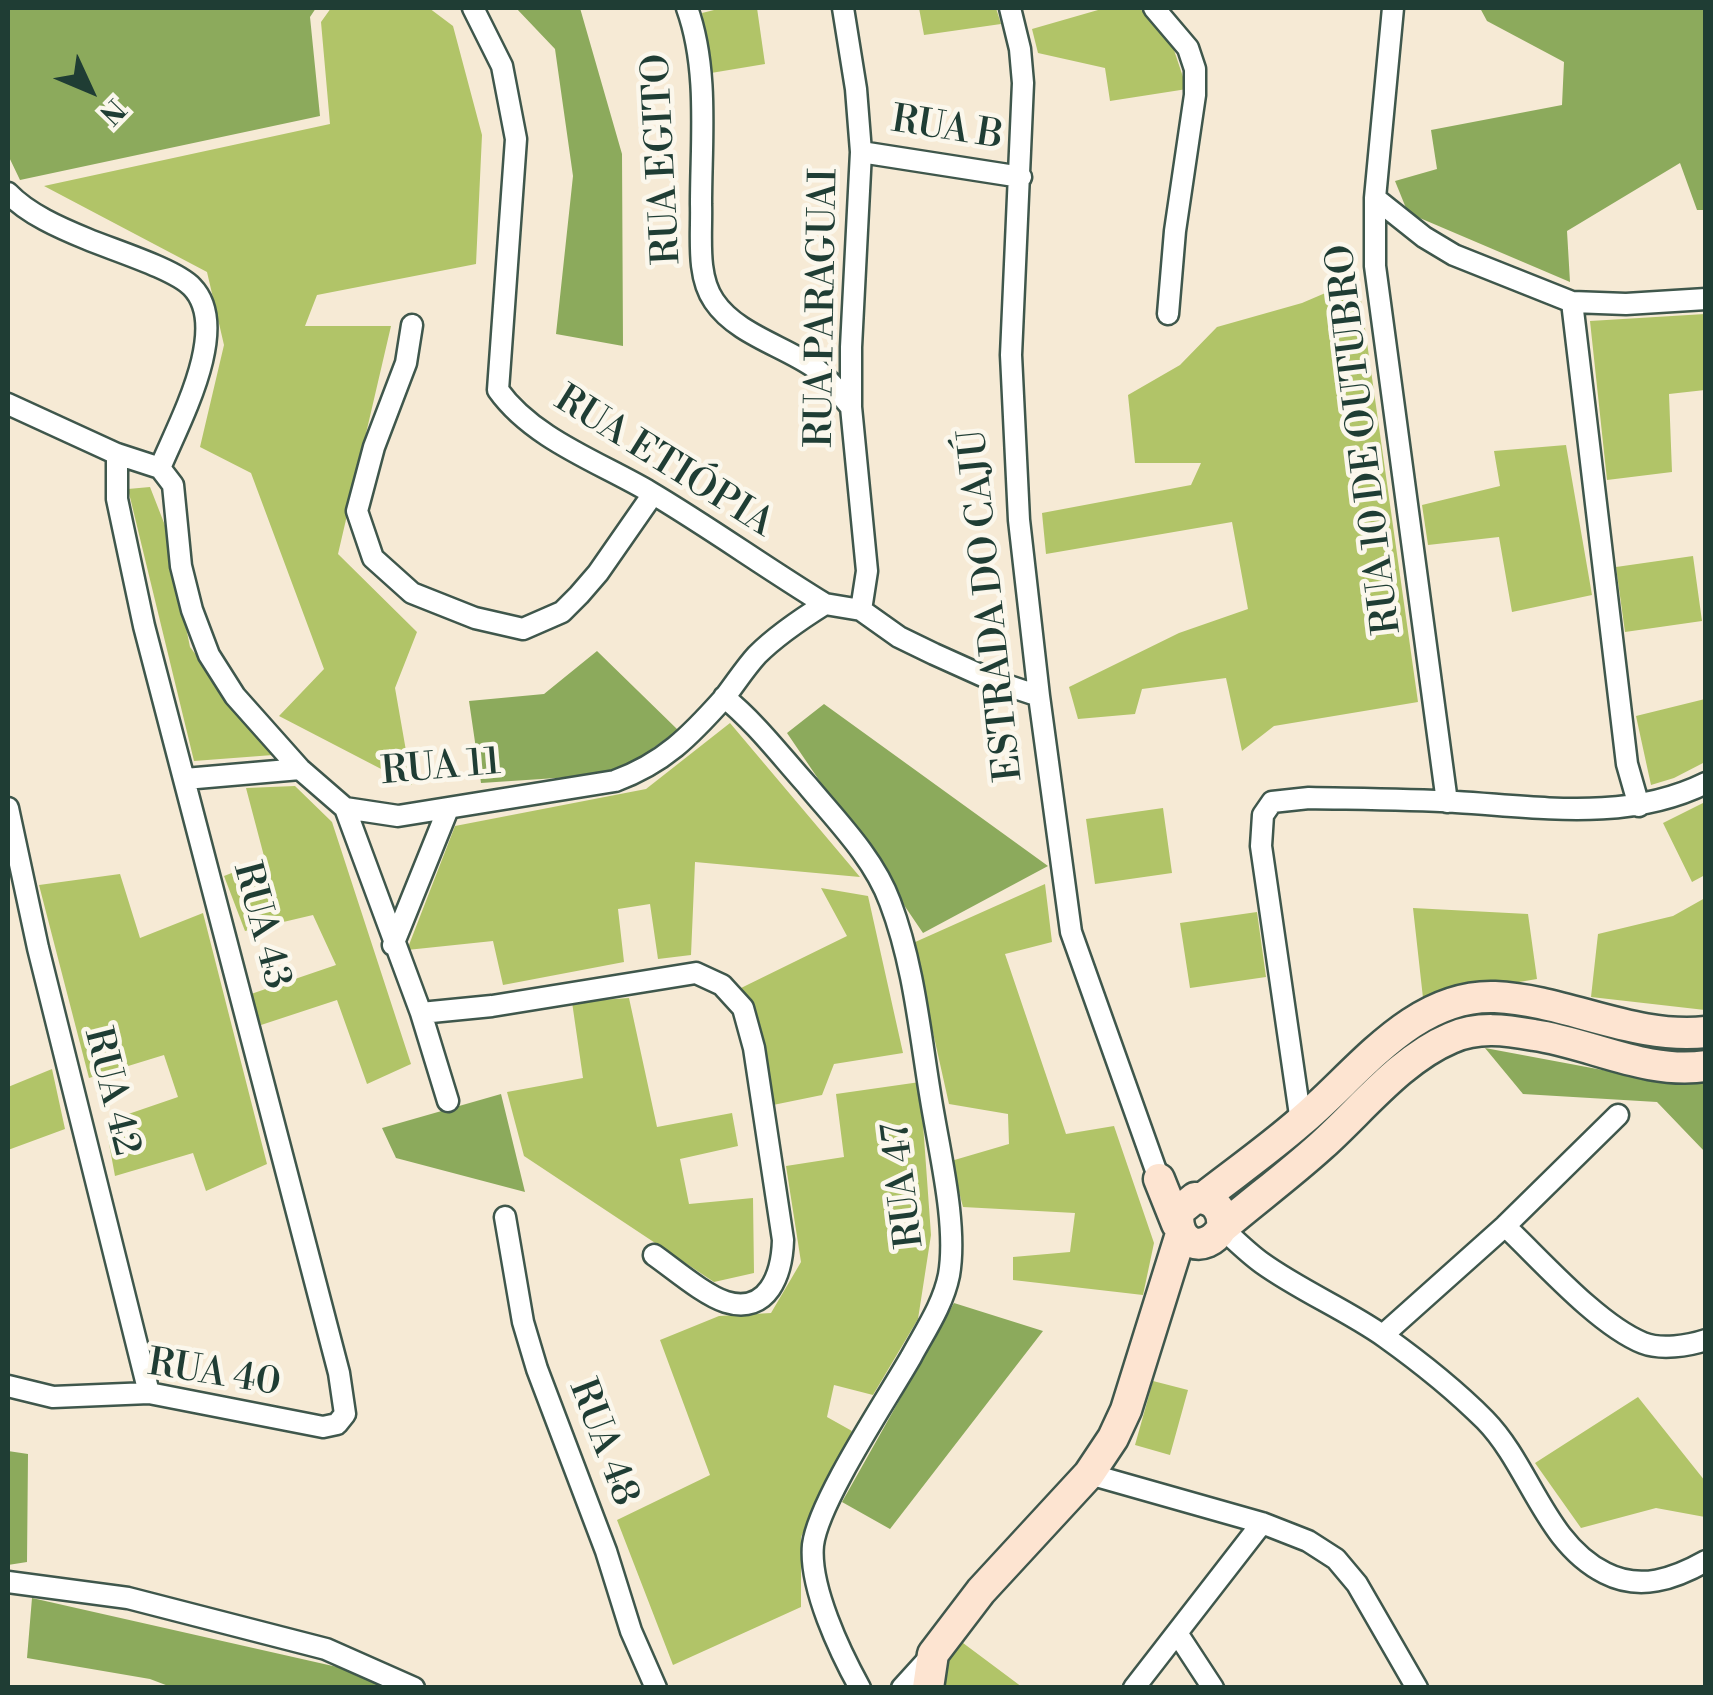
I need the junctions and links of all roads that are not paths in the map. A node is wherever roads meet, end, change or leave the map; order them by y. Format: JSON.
{"nodes":[{"id":1,"x":474,"y":8,"type":"edge"},
{"id":2,"x":687,"y":8,"type":"edge"},
{"id":3,"x":843,"y":8,"type":"edge"},
{"id":4,"x":1010,"y":8,"type":"edge"},
{"id":5,"x":1154,"y":8,"type":"edge"},
{"id":6,"x":1393,"y":8,"type":"edge"},
{"id":7,"x":861,"y":152,"type":"junction"},
{"id":8,"x":1021,"y":177,"type":"junction"},
{"id":9,"x":8,"y":193,"type":"edge"},
{"id":10,"x":1376,"y":198,"type":"junction"},
{"id":11,"x":1706,"y":299,"type":"edge"},
{"id":12,"x":1572,"y":302,"type":"junction"},
{"id":13,"x":1168,"y":314,"type":"dead end"},
{"id":14,"x":412,"y":325,"type":"dead end"},
{"id":15,"x":852,"y":347,"type":"junction"},
{"id":16,"x":818,"y":370,"type":"junction"},
{"id":17,"x":8,"y":404,"type":"edge"},
{"id":18,"x":852,"y":407,"type":"junction"},
{"id":19,"x":18,"y":418,"type":"edge"},
{"id":20,"x":117,"y":454,"type":"junction"},
{"id":21,"x":160,"y":468,"type":"junction"},
{"id":22,"x":653,"y":494,"type":"junction"},
{"id":23,"x":825,"y":604,"type":"junction"},
{"id":24,"x":861,"y":610,"type":"junction"},
{"id":25,"x":1039,"y":696,"type":"junction"},
{"id":26,"x":724,"y":697,"type":"junction"},
{"id":27,"x":300,"y":769,"type":"junction"},
{"id":28,"x":185,"y":779,"type":"junction"},
{"id":29,"x":1706,"y":782,"type":"edge"},
{"id":30,"x":1447,"y":802,"type":"junction"},
{"id":31,"x":1639,"y":806,"type":"junction"},
{"id":32,"x":8,"y":808,"type":"edge"},
{"id":33,"x":345,"y":808,"type":"junction"},
{"id":34,"x":448,"y":809,"type":"junction"},
{"id":35,"x":393,"y":945,"type":"junction"},
{"id":36,"x":421,"y":1013,"type":"junction"},
{"id":37,"x":1706,"y":1032,"type":"edge"},
{"id":38,"x":1706,"y":1066,"type":"edge"},
{"id":39,"x":448,"y":1102,"type":"dead end"},
{"id":40,"x":1618,"y":1115,"type":"dead end"},
{"id":41,"x":1301,"y":1122,"type":"junction"},
{"id":42,"x":1159,"y":1179,"type":"joint"},
{"id":43,"x":505,"y":1217,"type":"dead end"},
{"id":44,"x":1196,"y":1221,"type":"junction"},
{"id":45,"x":1505,"y":1226,"type":"junction"},
{"id":46,"x":654,"y":1256,"type":"dead end"},
{"id":47,"x":1383,"y":1335,"type":"junction"},
{"id":48,"x":1706,"y":1340,"type":"edge"},
{"id":49,"x":8,"y":1386,"type":"edge"},
{"id":50,"x":149,"y":1393,"type":"junction"},
{"id":51,"x":344,"y":1414,"type":"joint"},
{"id":52,"x":1089,"y":1474,"type":"junction"},
{"id":53,"x":1262,"y":1523,"type":"junction"},
{"id":54,"x":1706,"y":1561,"type":"edge"},
{"id":55,"x":8,"y":1582,"type":"edge"},
{"id":56,"x":1177,"y":1632,"type":"junction"},
{"id":57,"x":933,"y":1654,"type":"junction"},
{"id":58,"x":414,"y":1688,"type":"edge"},
{"id":59,"x":656,"y":1688,"type":"edge"},
{"id":60,"x":860,"y":1688,"type":"edge"},
{"id":61,"x":902,"y":1688,"type":"edge"},
{"id":62,"x":928,"y":1688,"type":"edge"},
{"id":63,"x":1134,"y":1688,"type":"edge"},
{"id":64,"x":1213,"y":1688,"type":"edge"},
{"id":65,"x":1416,"y":1688,"type":"edge"}],
"edges":[{"from":1,"to":22,"type":"street","name":"RUA ETIÓPIA"},
{"from":2,"to":16,"type":"street","name":"RUA EGITO"},
{"from":3,"to":7,"type":"street","name":"RUA PARAGUAI"},
{"from":4,"to":8,"type":"street","name":"ESTRADA DO CAJÚ"},
{"from":5,"to":13,"type":"street"},
{"from":6,"to":10,"type":"street","name":"RUA 10 DE OUTUBRO"},
{"from":7,"to":8,"type":"street","name":"RUA B"},
{"from":7,"to":15,"type":"street","name":"RUA PARAGUAI"},
{"from":8,"to":25,"type":"street","name":"ESTRADA DO CAJÚ"},
{"from":9,"to":21,"type":"street"},
{"from":10,"to":12,"type":"street"},
{"from":10,"to":30,"type":"street","name":"RUA 10 DE OUTUBRO"},
{"from":11,"to":12,"type":"street"},
{"from":12,"to":31,"type":"street"},
{"from":14,"to":22,"type":"street"},
{"from":15,"to":16,"type":"street"},
{"from":15,"to":18,"type":"street","name":"RUA PARAGUAI"},
{"from":16,"to":18,"type":"street","name":"RUA EGITO"},
{"from":17,"to":19,"type":"street"},
{"from":18,"to":24,"type":"street","name":"RUA PARAGUAI"},
{"from":19,"to":20,"type":"street"},
{"from":20,"to":21,"type":"street"},
{"from":20,"to":28,"type":"street","name":"RUA 43"},
{"from":21,"to":27,"type":"street","name":"RUA 11"},
{"from":22,"to":23,"type":"street","name":"RUA ETIÓPIA"},
{"from":23,"to":24,"type":"street"},
{"from":23,"to":26,"type":"street","name":"RUA 11"},
{"from":24,"to":25,"type":"street"},
{"from":25,"to":42,"type":"street","name":"ESTRADA DO CAJÚ"},
{"from":26,"to":34,"type":"street","name":"RUA 11"},
{"from":26,"to":60,"type":"street","name":"RUA 47"},
{"from":27,"to":28,"type":"street"},
{"from":27,"to":33,"type":"street","name":"RUA 11"},
{"from":28,"to":51,"type":"street","name":"RUA 43"},
{"from":29,"to":31,"type":"street"},
{"from":30,"to":31,"type":"street"},
{"from":30,"to":41,"type":"street"},
{"from":32,"to":50,"type":"street","name":"RUA 42"},
{"from":33,"to":34,"type":"street","name":"RUA 11"},
{"from":33,"to":35,"type":"street"},
{"from":34,"to":35,"type":"street"},
{"from":35,"to":36,"type":"street"},
{"from":36,"to":39,"type":"street"},
{"from":36,"to":46,"type":"street"},
{"from":37,"to":41,"type":"main road"},
{"from":38,"to":44,"type":"main road"},
{"from":40,"to":45,"type":"street"},
{"from":41,"to":44,"type":"main road"},
{"from":42,"to":44,"type":"main road","name":"ESTRADA DO CAJÚ"},
{"from":43,"to":59,"type":"street","name":"RUA 48"},
{"from":44,"to":47,"type":"street"},
{"from":44,"to":52,"type":"main road"},
{"from":45,"to":47,"type":"street"},
{"from":45,"to":48,"type":"street"},
{"from":47,"to":54,"type":"street"},
{"from":49,"to":50,"type":"street","name":"RUA 40"},
{"from":50,"to":51,"type":"street","name":"RUA 40"},
{"from":52,"to":53,"type":"street"},
{"from":52,"to":57,"type":"main road"},
{"from":53,"to":56,"type":"street"},
{"from":53,"to":65,"type":"street"},
{"from":55,"to":58,"type":"street"},
{"from":56,"to":63,"type":"street"},
{"from":56,"to":64,"type":"street"},
{"from":57,"to":61,"type":"street"},
{"from":57,"to":62,"type":"main road"}]}
